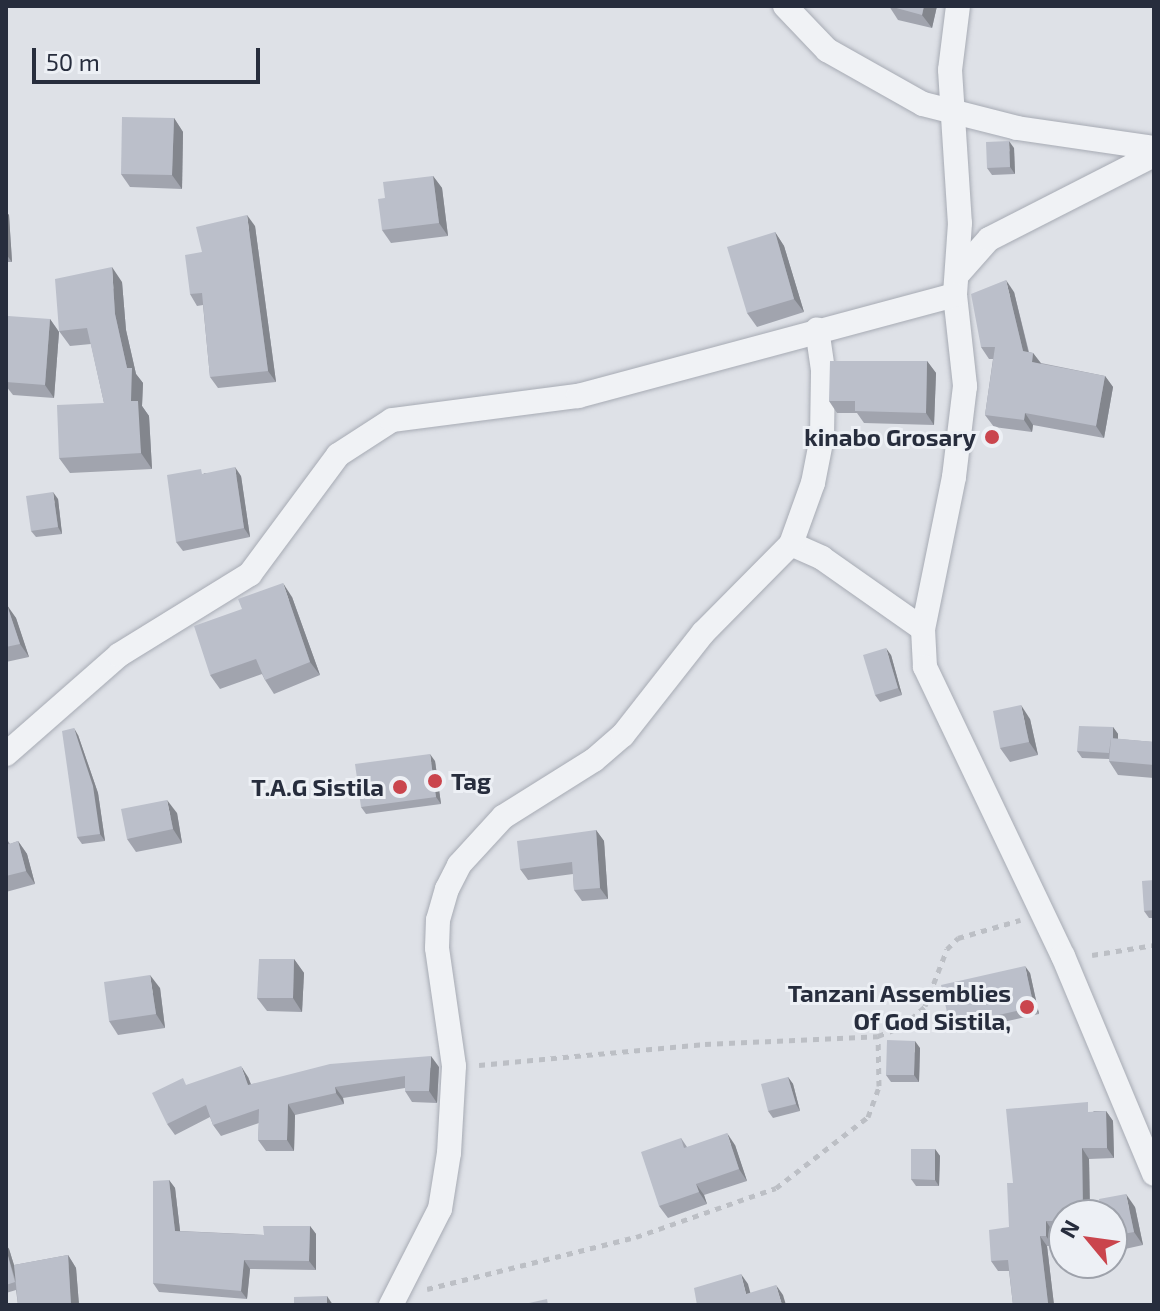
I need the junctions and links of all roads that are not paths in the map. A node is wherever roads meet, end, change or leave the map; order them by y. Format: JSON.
{"nodes":[{"id":1,"x":785,"y":6,"type":"edge"},
{"id":2,"x":958,"y":6,"type":"edge"},
{"id":3,"x":954,"y":115,"type":"junction"},
{"id":4,"x":1154,"y":148,"type":"edge"},
{"id":5,"x":1154,"y":155,"type":"edge"},
{"id":6,"x":955,"y":286,"type":"junction"},
{"id":7,"x":817,"y":329,"type":"junction"},
{"id":8,"x":791,"y":544,"type":"junction"},
{"id":9,"x":923,"y":629,"type":"junction"},
{"id":10,"x":6,"y":754,"type":"edge"},
{"id":11,"x":1154,"y":1174,"type":"edge"},
{"id":12,"x":393,"y":1301,"type":"edge"}],
"edges":[{"from":1,"to":3,"type":"street"},
{"from":2,"to":3,"type":"street"},
{"from":3,"to":4,"type":"street"},
{"from":3,"to":6,"type":"street"},
{"from":5,"to":6,"type":"street"},
{"from":6,"to":7,"type":"street"},
{"from":6,"to":9,"type":"street"},
{"from":7,"to":8,"type":"street"},
{"from":7,"to":10,"type":"street"},
{"from":8,"to":9,"type":"street"},
{"from":8,"to":12,"type":"street"},
{"from":9,"to":11,"type":"street"}]}
